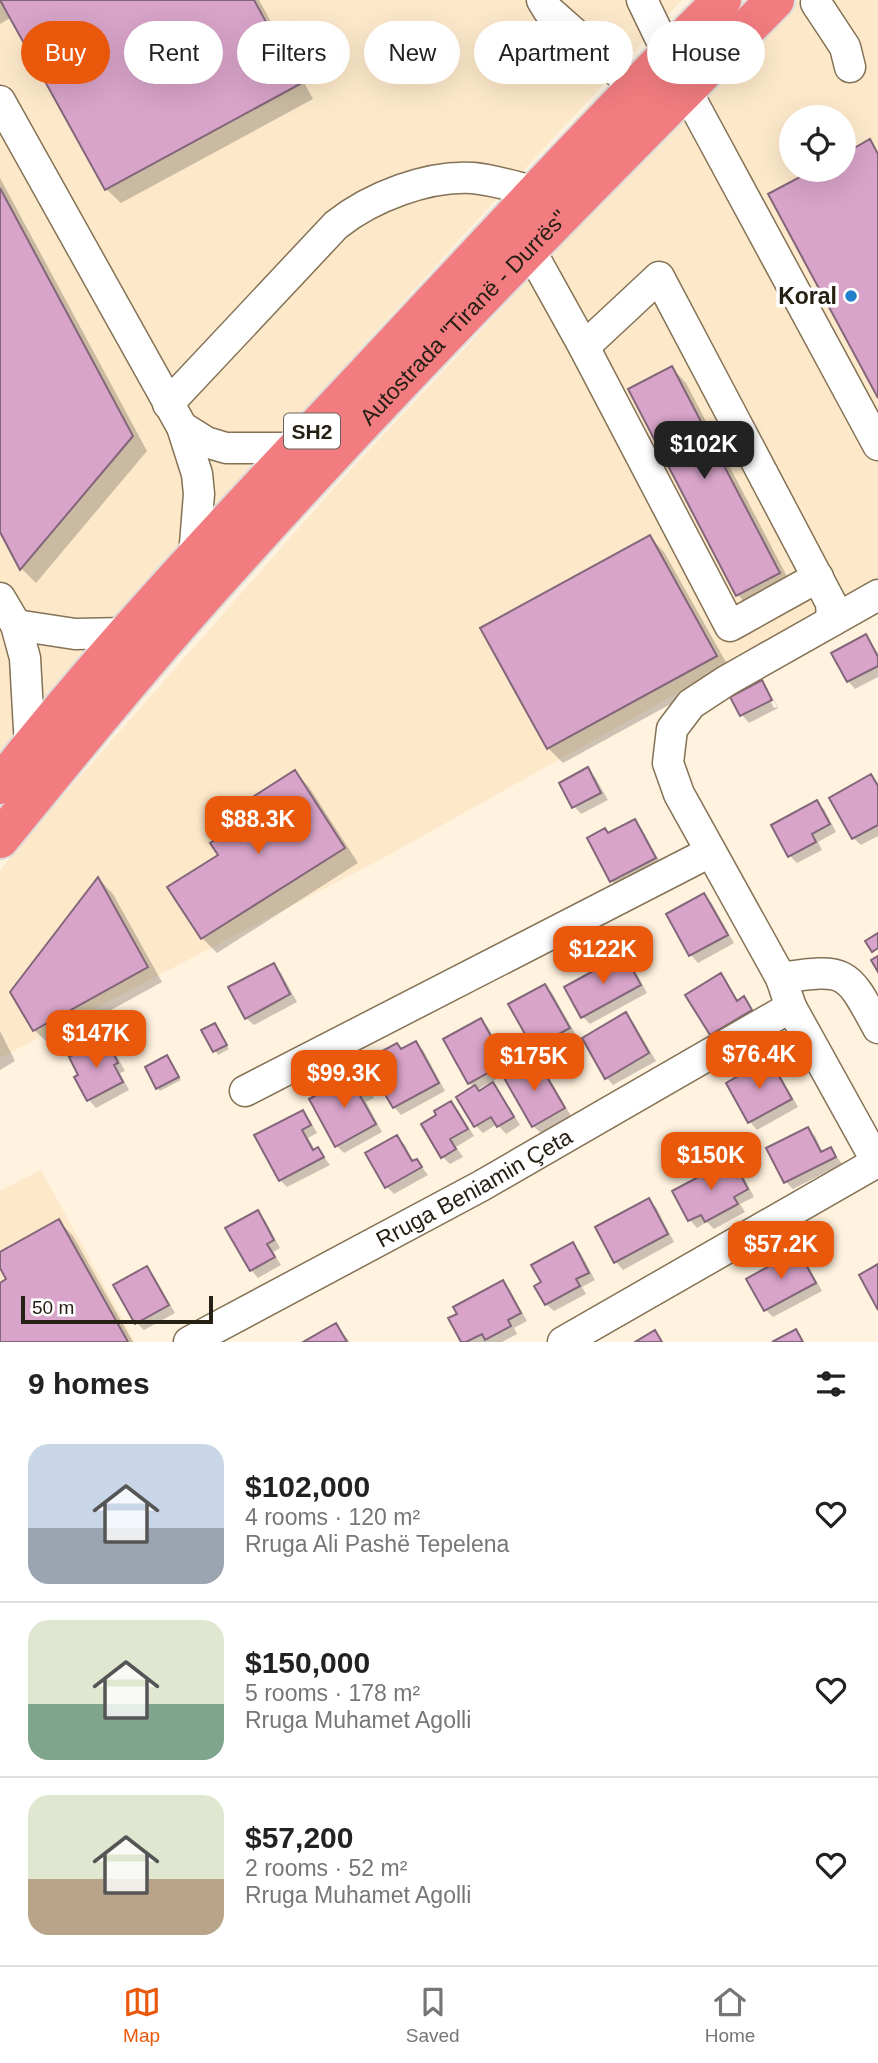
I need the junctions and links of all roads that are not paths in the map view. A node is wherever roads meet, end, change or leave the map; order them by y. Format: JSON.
{"nodes":[{"id":1,"x":542,"y":0,"type":"edge"},
{"id":2,"x":642,"y":0,"type":"edge"},
{"id":3,"x":722,"y":0,"type":"edge"},
{"id":4,"x":775,"y":0,"type":"edge"},
{"id":5,"x":817,"y":1,"type":"edge"},
{"id":6,"x":652,"y":21,"type":"edge"},
{"id":7,"x":701,"y":21,"type":"edge"},
{"id":8,"x":850,"y":67,"type":"dead end"},
{"id":9,"x":647,"y":75,"type":"edge"},
{"id":10,"x":635,"y":87,"type":"junction"},
{"id":11,"x":685,"y":90,"type":"junction"},
{"id":12,"x":0,"y":102,"type":"edge"},
{"id":13,"x":537,"y":191,"type":"junction"},
{"id":14,"x":529,"y":248,"type":"junction"},
{"id":15,"x":584,"y":347,"type":"junction"},
{"id":16,"x":175,"y":416,"type":"junction"},
{"id":17,"x":878,"y":445,"type":"edge"},
{"id":18,"x":296,"y":448,"type":"junction"},
{"id":19,"x":194,"y":557,"type":"junction"},
{"id":20,"x":818,"y":577,"type":"junction"},
{"id":21,"x":878,"y":595,"type":"edge"},
{"id":22,"x":0,"y":598,"type":"edge"},
{"id":23,"x":832,"y":621,"type":"junction"},
{"id":24,"x":16,"y":625,"type":"junction"},
{"id":25,"x":128,"y":633,"type":"junction"},
{"id":26,"x":30,"y":747,"type":"junction"},
{"id":27,"x":0,"y":785,"type":"edge"},
{"id":28,"x":0,"y":839,"type":"edge"},
{"id":29,"x":710,"y":852,"type":"junction"},
{"id":30,"x":781,"y":978,"type":"junction"},
{"id":31,"x":791,"y":1007,"type":"junction"},
{"id":32,"x":878,"y":1028,"type":"edge"},
{"id":33,"x":245,"y":1091,"type":"dead end"},
{"id":34,"x":877,"y":1163,"type":"edge"},
{"id":35,"x":189,"y":1342,"type":"edge"},
{"id":36,"x":564,"y":1342,"type":"edge"}],
"edges":[{"from":1,"to":10,"type":"street"},
{"from":2,"to":6,"type":"street"},
{"from":3,"to":7,"type":"highway","name":"Autostrada \"Tiranë - Durrës\"","number":"SH2"},
{"from":4,"to":11,"type":"highway","name":"Autostrada \"Tiranë - Durrës\"","number":"SH2"},
{"from":5,"to":8,"type":"street"},
{"from":9,"to":10,"type":"highway","name":"Autostrada \"Tiranë - Durrës\"","number":"SH2"},
{"from":10,"to":13,"type":"highway","name":"Autostrada \"Tiranë - Durrës\"","number":"SH2"},
{"from":11,"to":14,"type":"highway","name":"Autostrada \"Tiranë - Durrës\"","number":"SH2"},
{"from":11,"to":17,"type":"street"},
{"from":12,"to":16,"type":"street"},
{"from":13,"to":16,"type":"street"},
{"from":13,"to":18,"type":"highway","name":"Autostrada \"Tiranë - Durrës\"","number":"SH2"},
{"from":14,"to":15,"type":"street"},
{"from":14,"to":28,"type":"highway","name":"Autostrada \"Tiranë - Durrës\"","number":"SH2"},
{"from":15,"to":20,"type":"street"},
{"from":15,"to":20,"type":"street"},
{"from":16,"to":18,"type":"street"},
{"from":16,"to":19,"type":"street"},
{"from":18,"to":19,"type":"highway","name":"Autostrada \"Tiranë - Durrës\"","number":"SH2"},
{"from":19,"to":25,"type":"highway","name":"Autostrada \"Tiranë - Durrës\"","number":"SH2"},
{"from":20,"to":23,"type":"street"},
{"from":21,"to":23,"type":"street"},
{"from":22,"to":24,"type":"street"},
{"from":23,"to":29,"type":"street"},
{"from":24,"to":25,"type":"street"},
{"from":24,"to":26,"type":"street"},
{"from":25,"to":26,"type":"highway","name":"Autostrada \"Tiranë - Durrës\"","number":"SH2"},
{"from":26,"to":27,"type":"highway","name":"Autostrada \"Tiranë - Durrës\"","number":"SH2"},
{"from":29,"to":30,"type":"street"},
{"from":29,"to":33,"type":"street"},
{"from":30,"to":31,"type":"street"},
{"from":30,"to":32,"type":"street"},
{"from":31,"to":34,"type":"street"},
{"from":31,"to":35,"type":"street","name":"Rruga Beniamin Çeta"},
{"from":34,"to":36,"type":"street"}]}
